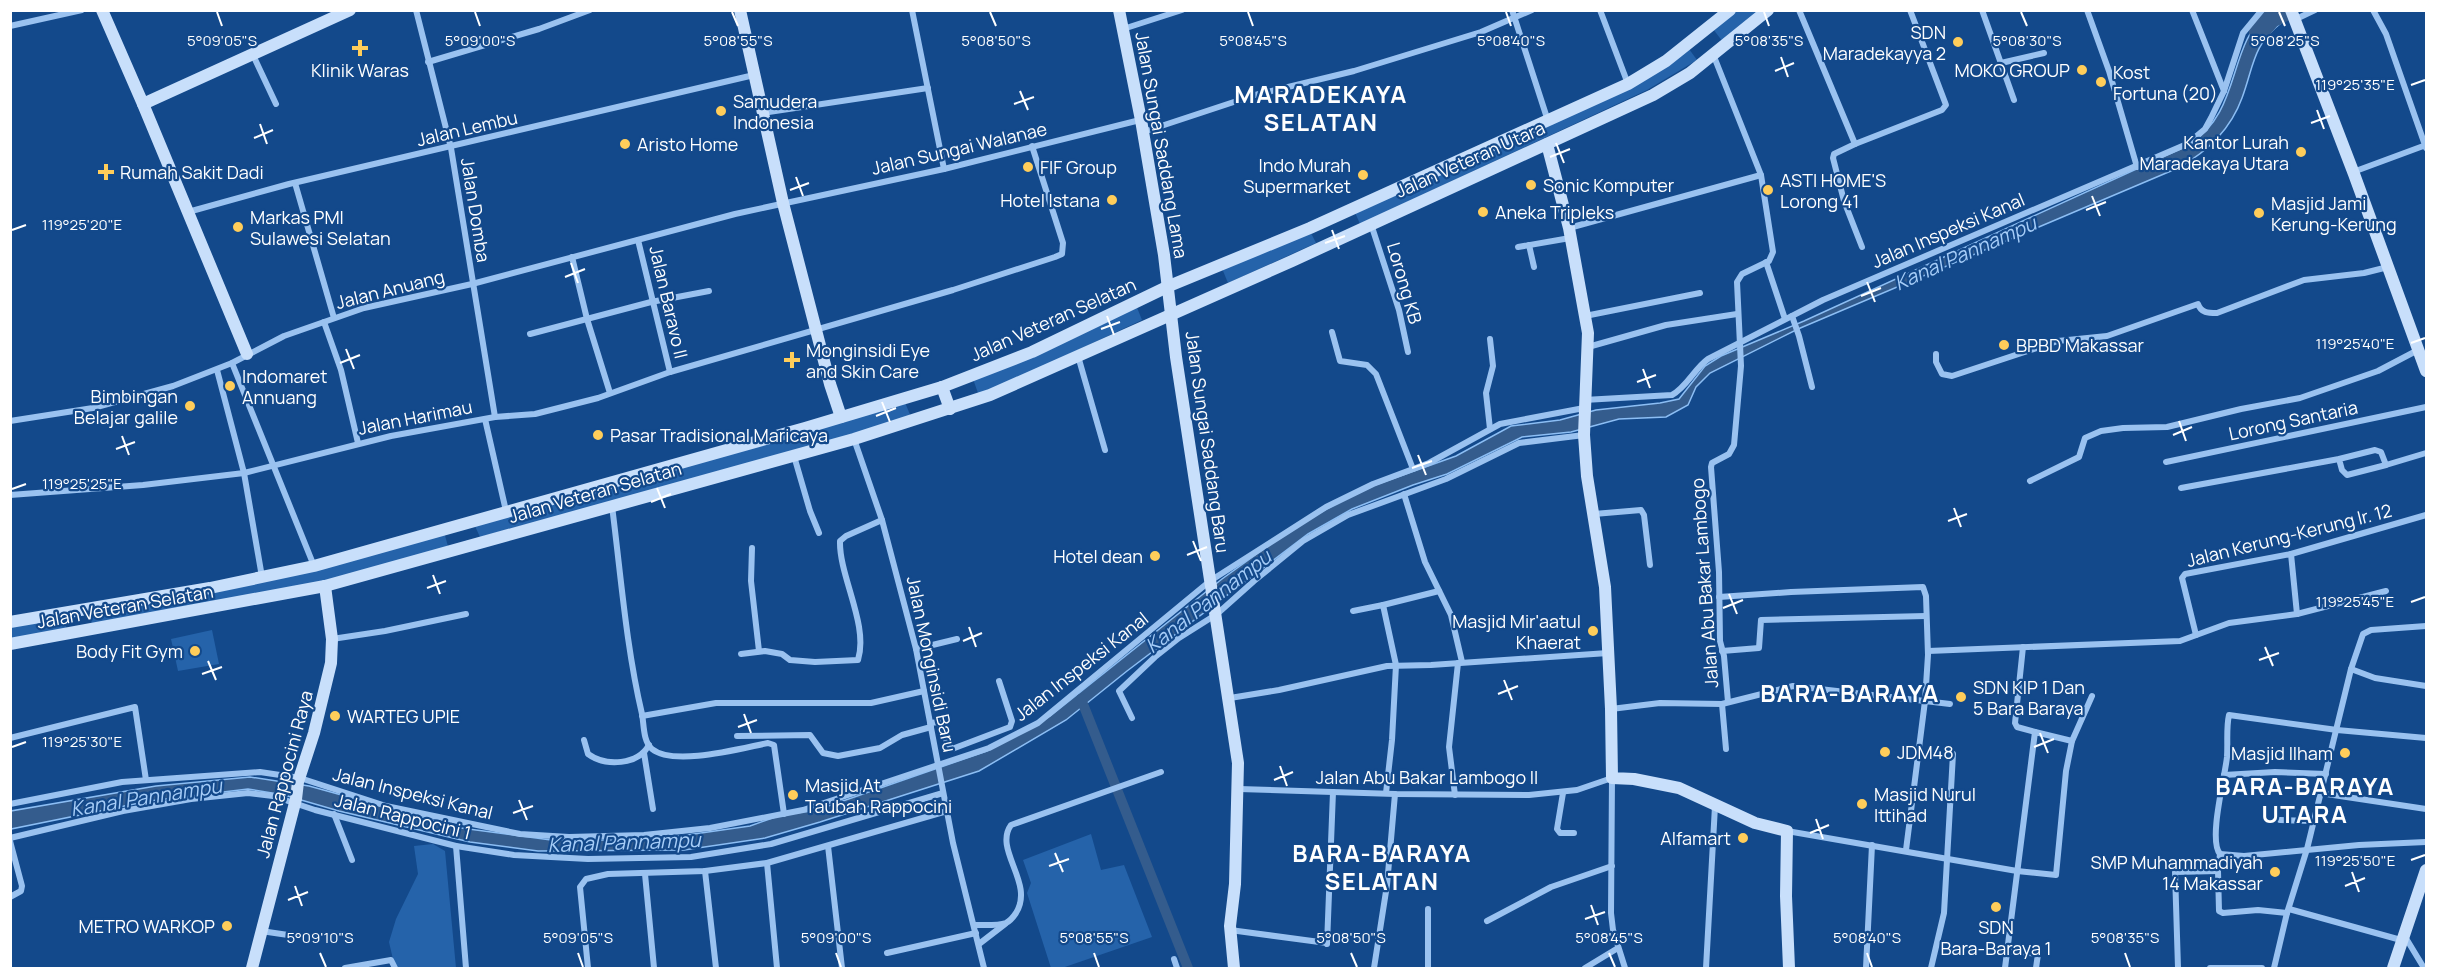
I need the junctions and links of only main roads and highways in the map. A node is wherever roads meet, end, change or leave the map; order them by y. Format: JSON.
{"nodes":[{"id":1,"x":102,"y":10,"type":"edge"},
{"id":2,"x":350,"y":10,"type":"edge"},
{"id":3,"x":740,"y":10,"type":"edge"},
{"id":4,"x":1119,"y":10,"type":"edge"},
{"id":5,"x":1730,"y":10,"type":"edge"},
{"id":6,"x":1768,"y":10,"type":"edge"},
{"id":7,"x":2292,"y":15,"type":"edge"},
{"id":8,"x":144,"y":104,"type":"junction"},
{"id":9,"x":1547,"y":144,"type":"junction"},
{"id":10,"x":1342,"y":213,"type":"junction"},
{"id":11,"x":1322,"y":222,"type":"junction"},
{"id":12,"x":1351,"y":233,"type":"junction"},
{"id":13,"x":1331,"y":242,"type":"junction"},
{"id":14,"x":1169,"y":286,"type":"junction"},
{"id":15,"x":1171,"y":313,"type":"junction"},
{"id":16,"x":247,"y":354,"type":"road end"},
{"id":17,"x":2422,"y":354,"type":"edge"},
{"id":18,"x":2427,"y":371,"type":"edge"},
{"id":19,"x":942,"y":387,"type":"junction"},
{"id":20,"x":950,"y":409,"type":"junction"},
{"id":21,"x":841,"y":417,"type":"junction"},
{"id":22,"x":472,"y":522,"type":"junction"},
{"id":23,"x":459,"y":526,"type":"junction"},
{"id":24,"x":472,"y":546,"type":"junction"},
{"id":25,"x":325,"y":586,"type":"junction"},
{"id":26,"x":76,"y":610,"type":"junction"},
{"id":27,"x":10,"y":622,"type":"edge"},
{"id":28,"x":81,"y":632,"type":"junction"},
{"id":29,"x":10,"y":644,"type":"edge"},
{"id":30,"x":2427,"y":870,"type":"edge"},
{"id":31,"x":252,"y":969,"type":"edge"},
{"id":32,"x":1234,"y":969,"type":"edge"},
{"id":33,"x":1789,"y":969,"type":"edge"},
{"id":34,"x":2393,"y":969,"type":"edge"}],
"edges":[{"from":1,"to":8,"type":"main road"},
{"from":2,"to":8,"type":"main road"},
{"from":3,"to":21,"type":"main road"},
{"from":4,"to":14,"type":"main road","name":"Jalan Sungai Saddang Lama"},
{"from":5,"to":10,"type":"main road","name":"Jalan Veteran Utara"},
{"from":6,"to":9,"type":"main road","name":"Jalan Veteran Utara"},
{"from":7,"to":17,"type":"main road"},
{"from":8,"to":16,"type":"main road"},
{"from":9,"to":12,"type":"main road","name":"Jalan Veteran Utara"},
{"from":9,"to":33,"type":"main road"},
{"from":10,"to":11,"type":"main road","name":"Jalan Veteran Utara"},
{"from":10,"to":12,"type":"main road"},
{"from":11,"to":13,"type":"main road"},
{"from":11,"to":14,"type":"main road","name":"Jalan Veteran Utara"},
{"from":12,"to":13,"type":"main road","name":"Jalan Veteran Utara"},
{"from":13,"to":15,"type":"main road","name":"Jalan Veteran Utara"},
{"from":14,"to":15,"type":"main road","name":"Jalan Sungai Saddang Lama"},
{"from":14,"to":19,"type":"main road","name":"Jalan Veteran Selatan"},
{"from":15,"to":20,"type":"main road","name":"Jalan Veteran Selatan"},
{"from":15,"to":32,"type":"main road","name":"Jalan Sungai Saddang Baru"},
{"from":17,"to":18,"type":"main road"},
{"from":19,"to":20,"type":"main road"},
{"from":19,"to":21,"type":"main road","name":"Jalan Veteran Selatan"},
{"from":20,"to":24,"type":"main road","name":"Jalan Veteran Selatan"},
{"from":21,"to":22,"type":"main road","name":"Jalan Veteran Selatan"},
{"from":22,"to":23,"type":"main road","name":"Jalan Veteran Selatan"},
{"from":22,"to":24,"type":"main road"},
{"from":23,"to":24,"type":"main road"},
{"from":23,"to":26,"type":"main road","name":"Jalan Veteran Selatan"},
{"from":24,"to":25,"type":"main road","name":"Jalan Veteran Selatan"},
{"from":25,"to":28,"type":"main road","name":"Jalan Veteran Selatan"},
{"from":25,"to":31,"type":"main road","name":"Jalan Rappocini Raya"},
{"from":26,"to":27,"type":"main road","name":"Jalan Veteran Selatan"},
{"from":26,"to":28,"type":"main road"},
{"from":28,"to":29,"type":"main road","name":"Jalan Veteran Selatan"},
{"from":30,"to":34,"type":"main road"}]}
